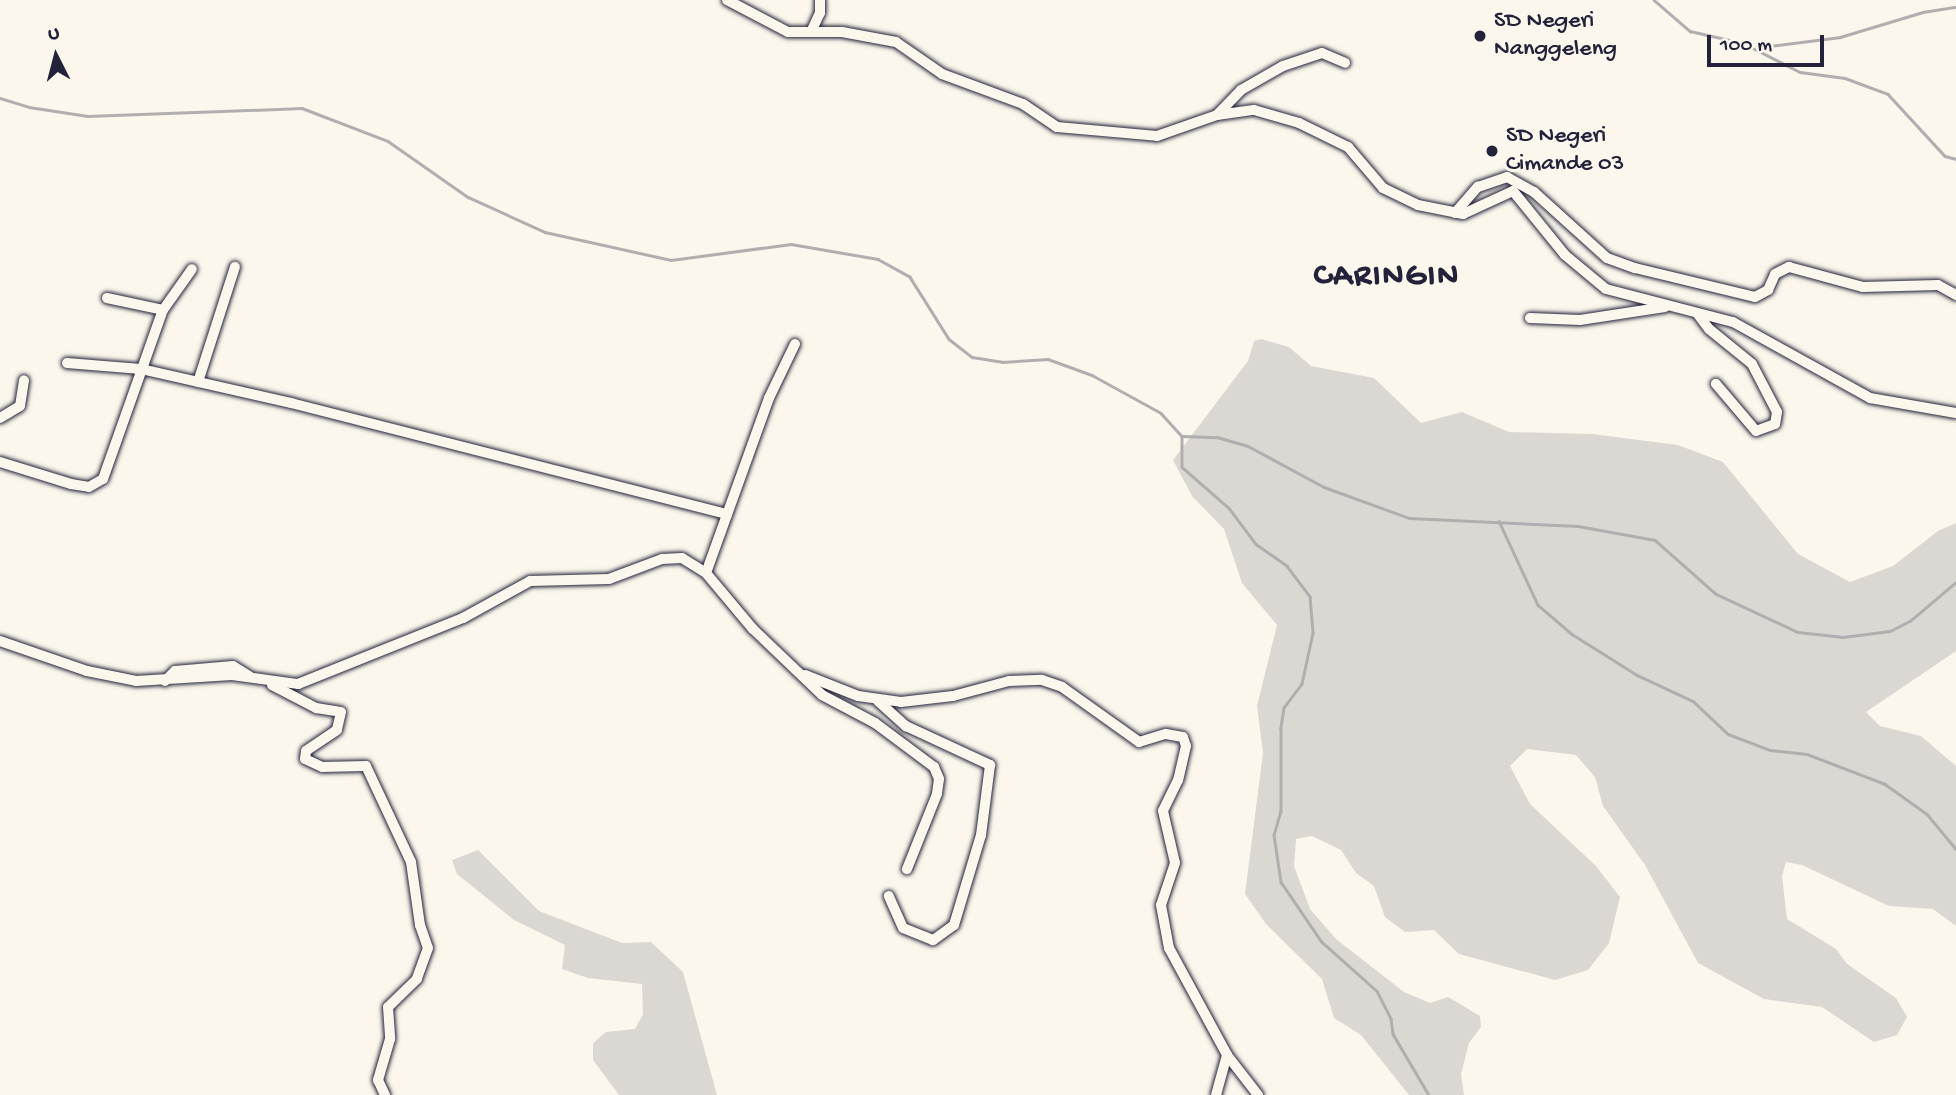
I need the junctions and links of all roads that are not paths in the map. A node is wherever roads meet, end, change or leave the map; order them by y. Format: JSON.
{"nodes":[{"id":1,"x":727,"y":0,"type":"edge"},
{"id":2,"x":820,"y":0,"type":"edge"},
{"id":3,"x":811,"y":32,"type":"junction"},
{"id":4,"x":1345,"y":63,"type":"dead end"},
{"id":5,"x":1217,"y":115,"type":"junction"},
{"id":6,"x":1455,"y":213,"type":"junction"},
{"id":7,"x":234,"y":267,"type":"dead end"},
{"id":8,"x":192,"y":269,"type":"dead end"},
{"id":9,"x":1956,"y":295,"type":"edge"},
{"id":10,"x":107,"y":298,"type":"dead end"},
{"id":11,"x":1667,"y":306,"type":"junction"},
{"id":12,"x":163,"y":310,"type":"junction"},
{"id":13,"x":1697,"y":313,"type":"junction"},
{"id":14,"x":1530,"y":318,"type":"dead end"},
{"id":15,"x":795,"y":344,"type":"dead end"},
{"id":16,"x":67,"y":363,"type":"dead end"},
{"id":17,"x":141,"y":369,"type":"junction"},
{"id":18,"x":24,"y":380,"type":"dead end"},
{"id":19,"x":198,"y":383,"type":"junction"},
{"id":20,"x":1716,"y":384,"type":"dead end"},
{"id":21,"x":1956,"y":413,"type":"edge"},
{"id":22,"x":0,"y":418,"type":"edge"},
{"id":23,"x":0,"y":462,"type":"edge"},
{"id":24,"x":727,"y":514,"type":"junction"},
{"id":25,"x":706,"y":573,"type":"junction"},
{"id":26,"x":0,"y":641,"type":"edge"},
{"id":27,"x":805,"y":674,"type":"junction"},
{"id":28,"x":264,"y":679,"type":"junction"},
{"id":29,"x":878,"y":701,"type":"junction"},
{"id":30,"x":906,"y":869,"type":"dead end"},
{"id":31,"x":890,"y":896,"type":"dead end"},
{"id":32,"x":1227,"y":1055,"type":"junction"},
{"id":33,"x":385,"y":1095,"type":"edge"},
{"id":34,"x":1216,"y":1095,"type":"edge"},
{"id":35,"x":1258,"y":1095,"type":"edge"}],
"edges":[{"from":1,"to":3,"type":"street"},
{"from":2,"to":3,"type":"street"},
{"from":3,"to":5,"type":"street"},
{"from":4,"to":5,"type":"street"},
{"from":5,"to":6,"type":"street"},
{"from":6,"to":9,"type":"street"},
{"from":6,"to":11,"type":"street"},
{"from":7,"to":19,"type":"street"},
{"from":8,"to":12,"type":"street"},
{"from":10,"to":12,"type":"street"},
{"from":11,"to":13,"type":"street"},
{"from":11,"to":14,"type":"street"},
{"from":12,"to":17,"type":"street"},
{"from":13,"to":20,"type":"street"},
{"from":13,"to":21,"type":"street"},
{"from":15,"to":24,"type":"street"},
{"from":16,"to":17,"type":"street"},
{"from":17,"to":19,"type":"street"},
{"from":17,"to":23,"type":"street"},
{"from":18,"to":22,"type":"street"},
{"from":19,"to":24,"type":"street"},
{"from":24,"to":25,"type":"street"},
{"from":25,"to":27,"type":"street"},
{"from":25,"to":28,"type":"street"},
{"from":26,"to":28,"type":"street"},
{"from":27,"to":29,"type":"street"},
{"from":27,"to":30,"type":"street"},
{"from":28,"to":33,"type":"street"},
{"from":29,"to":31,"type":"street"},
{"from":29,"to":32,"type":"street"},
{"from":32,"to":34,"type":"street"},
{"from":32,"to":35,"type":"street"}]}
